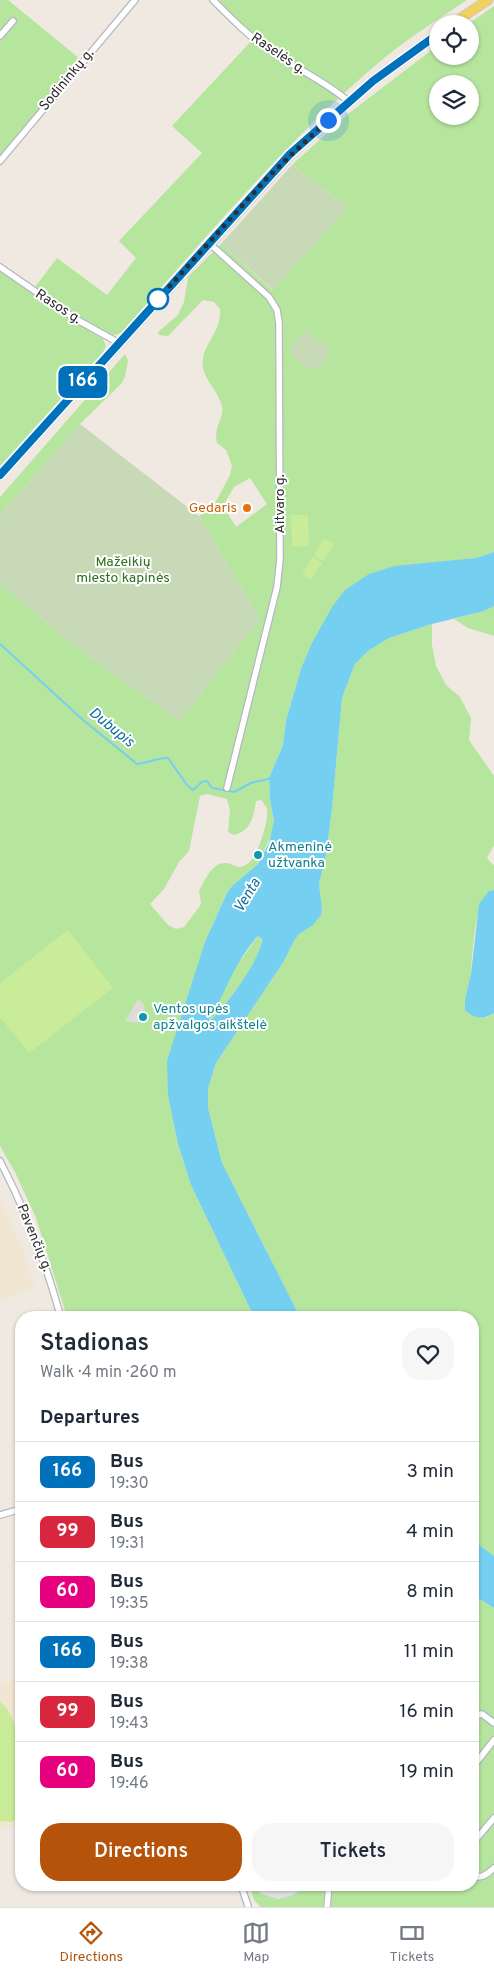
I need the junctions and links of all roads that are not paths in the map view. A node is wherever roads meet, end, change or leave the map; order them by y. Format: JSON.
{"nodes":[{"id":1,"x":135,"y":0,"type":"edge"},
{"id":2,"x":213,"y":0,"type":"edge"},
{"id":3,"x":488,"y":0,"type":"edge"},
{"id":4,"x":466,"y":15,"type":"edge"},
{"id":5,"x":12,"y":21,"type":"dead end"},
{"id":6,"x":0,"y":36,"type":"edge"},
{"id":7,"x":429,"y":40,"type":"edge"},
{"id":8,"x":349,"y":102,"type":"junction"},
{"id":9,"x":0,"y":161,"type":"edge"},
{"id":10,"x":209,"y":243,"type":"junction"},
{"id":11,"x":0,"y":266,"type":"edge"},
{"id":12,"x":119,"y":343,"type":"junction"},
{"id":13,"x":0,"y":475,"type":"edge"},
{"id":14,"x":227,"y":788,"type":"dead end"},
{"id":15,"x":0,"y":1161,"type":"edge"},
{"id":16,"x":59,"y":1311,"type":"edge"},
{"id":17,"x":15,"y":1511,"type":"edge"},
{"id":18,"x":0,"y":1515,"type":"edge"},
{"id":19,"x":479,"y":1715,"type":"edge"},
{"id":20,"x":494,"y":1723,"type":"edge"},
{"id":21,"x":494,"y":1740,"type":"edge"},
{"id":22,"x":479,"y":1759,"type":"edge"},
{"id":23,"x":494,"y":1818,"type":"edge"},
{"id":24,"x":479,"y":1836,"type":"edge"},
{"id":25,"x":494,"y":1868,"type":"edge"},
{"id":26,"x":479,"y":1878,"type":"edge"},
{"id":27,"x":243,"y":1891,"type":"edge"},
{"id":28,"x":328,"y":1891,"type":"edge"},
{"id":29,"x":249,"y":1907,"type":"edge"},
{"id":30,"x":327,"y":1907,"type":"edge"}],
"edges":[{"from":1,"to":9,"type":"street","name":"Sodininkų g."},
{"from":2,"to":8,"type":"street","name":"Raselės g."},
{"from":3,"to":4,"type":"main road"},
{"from":5,"to":6,"type":"street"},
{"from":7,"to":8,"type":"main road"},
{"from":8,"to":10,"type":"main road"},
{"from":10,"to":12,"type":"main road"},
{"from":10,"to":14,"type":"street","name":"Aitvaro g."},
{"from":11,"to":12,"type":"street","name":"Rasos g."},
{"from":12,"to":13,"type":"main road"},
{"from":15,"to":16,"type":"street","name":"Pavenčių g."},
{"from":17,"to":18,"type":"street"},
{"from":19,"to":20,"type":"street"},
{"from":21,"to":22,"type":"street"},
{"from":23,"to":24,"type":"street"},
{"from":25,"to":26,"type":"street"},
{"from":27,"to":29,"type":"street"},
{"from":28,"to":30,"type":"street"}]}
